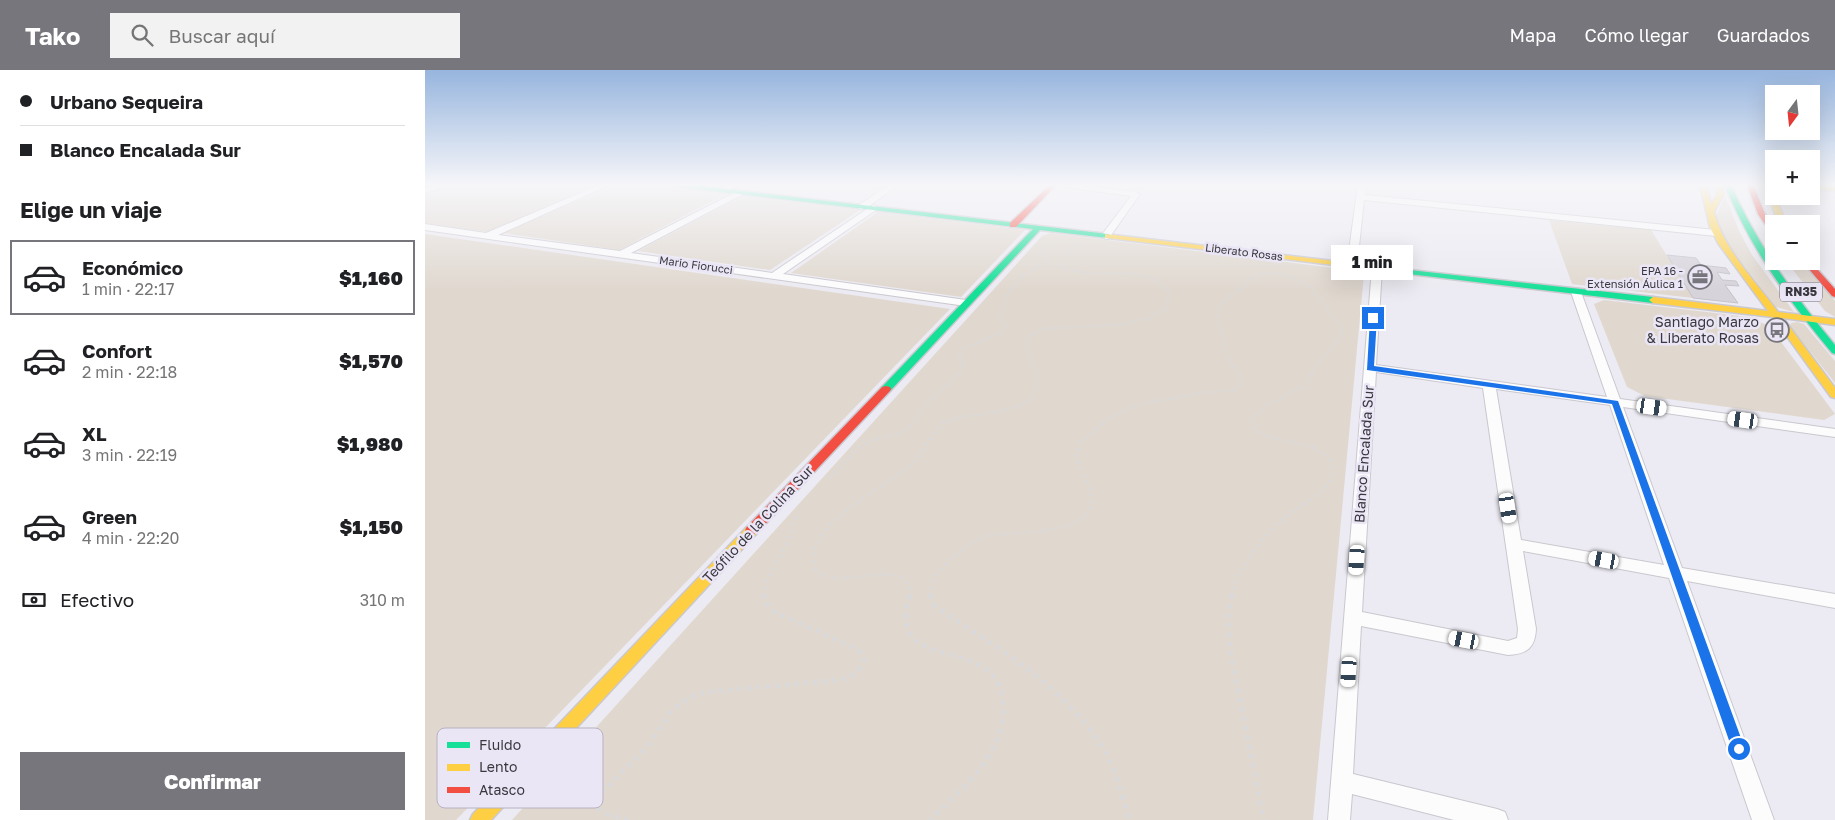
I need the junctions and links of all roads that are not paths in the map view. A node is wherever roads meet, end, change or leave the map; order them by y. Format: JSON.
{"nodes":[{"id":1,"x":524,"y":220,"type":"edge"},
{"id":2,"x":680,"y":220,"type":"edge"},
{"id":3,"x":850,"y":220,"type":"edge"},
{"id":4,"x":973,"y":220,"type":"edge"},
{"id":5,"x":1018,"y":220,"type":"edge"},
{"id":6,"x":1118,"y":220,"type":"edge"},
{"id":7,"x":1358,"y":220,"type":"edge"},
{"id":8,"x":1588,"y":220,"type":"edge"},
{"id":9,"x":1712,"y":220,"type":"edge"},
{"id":10,"x":1742,"y":220,"type":"edge"},
{"id":11,"x":1755,"y":220,"type":"edge"},
{"id":12,"x":1013,"y":225,"type":"junction"},
{"id":13,"x":425,"y":227,"type":"edge"},
{"id":14,"x":1038,"y":228,"type":"junction"},
{"id":15,"x":1716,"y":233,"type":"junction"},
{"id":16,"x":487,"y":236,"type":"junction"},
{"id":17,"x":1107,"y":236,"type":"junction"},
{"id":18,"x":1765,"y":238,"type":"edge"},
{"id":19,"x":621,"y":255,"type":"junction"},
{"id":20,"x":1351,"y":265,"type":"junction"},
{"id":21,"x":1377,"y":268,"type":"junction"},
{"id":22,"x":1786,"y":270,"type":"edge"},
{"id":23,"x":1814,"y":270,"type":"edge"},
{"id":24,"x":774,"y":276,"type":"junction"},
{"id":25,"x":1576,"y":292,"type":"junction"},
{"id":26,"x":1835,"y":294,"type":"edge"},
{"id":27,"x":966,"y":303,"type":"junction"},
{"id":28,"x":1774,"y":315,"type":"junction"},
{"id":29,"x":1809,"y":319,"type":"junction"},
{"id":30,"x":1831,"y":322,"type":"edge"},
{"id":31,"x":1835,"y":331,"type":"edge"},
{"id":32,"x":1835,"y":351,"type":"edge"},
{"id":33,"x":1370,"y":368,"type":"junction"},
{"id":34,"x":1489,"y":385,"type":"junction"},
{"id":35,"x":1835,"y":395,"type":"edge"},
{"id":36,"x":1615,"y":402,"type":"junction"},
{"id":37,"x":1835,"y":433,"type":"edge"},
{"id":38,"x":1514,"y":544,"type":"junction"},
{"id":39,"x":1676,"y":573,"type":"junction"},
{"id":40,"x":1835,"y":602,"type":"edge"},
{"id":41,"x":1353,"y":617,"type":"junction"},
{"id":42,"x":566,"y":728,"type":"edge"},
{"id":43,"x":1341,"y":781,"type":"junction"},
{"id":44,"x":490,"y":808,"type":"edge"},
{"id":45,"x":479,"y":820,"type":"edge"},
{"id":46,"x":1339,"y":820,"type":"edge"},
{"id":47,"x":1497,"y":820,"type":"edge"},
{"id":48,"x":1763,"y":820,"type":"edge"}],
"edges":[{"from":1,"to":16,"type":"street"},
{"from":2,"to":19,"type":"street"},
{"from":3,"to":24,"type":"street"},
{"from":4,"to":12,"type":"main road","name":"Liberato Rosas"},
{"from":5,"to":12,"type":"main road"},
{"from":6,"to":17,"type":"street"},
{"from":7,"to":20,"type":"street"},
{"from":8,"to":15,"type":"street"},
{"from":9,"to":15,"type":"main road"},
{"from":10,"to":29,"type":"main road","number":"RN35"},
{"from":11,"to":18,"type":"main road"},
{"from":12,"to":14,"type":"main road","name":"Liberato Rosas"},
{"from":13,"to":16,"type":"street","name":"Mario Fiorucci"},
{"from":14,"to":17,"type":"main road","name":"Liberato Rosas"},
{"from":14,"to":27,"type":"main road","name":"Teófilo de la Colina Sur"},
{"from":15,"to":28,"type":"main road"},
{"from":16,"to":19,"type":"street","name":"Mario Fiorucci"},
{"from":17,"to":20,"type":"main road","name":"Liberato Rosas"},
{"from":19,"to":24,"type":"street","name":"Mario Fiorucci"},
{"from":20,"to":21,"type":"main road","name":"Liberato Rosas"},
{"from":21,"to":25,"type":"main road","name":"Liberato Rosas"},
{"from":21,"to":33,"type":"street","name":"Blanco Encalada Sur"},
{"from":22,"to":30,"type":"main road","number":"RN35"},
{"from":23,"to":26,"type":"main road"},
{"from":24,"to":27,"type":"street","name":"Mario Fiorucci"},
{"from":25,"to":28,"type":"main road","name":"Liberato Rosas"},
{"from":25,"to":36,"type":"street"},
{"from":27,"to":42,"type":"main road","name":"Teófilo de la Colina Sur"},
{"from":28,"to":29,"type":"main road","name":"Liberato Rosas"},
{"from":28,"to":35,"type":"main road"},
{"from":29,"to":30,"type":"main road","name":"Liberato Rosas"},
{"from":29,"to":32,"type":"main road","number":"RN35"},
{"from":30,"to":31,"type":"main road","number":"RN35"},
{"from":33,"to":34,"type":"street"},
{"from":33,"to":41,"type":"street","name":"Blanco Encalada Sur"},
{"from":34,"to":36,"type":"street"},
{"from":34,"to":38,"type":"street"},
{"from":36,"to":37,"type":"street"},
{"from":36,"to":39,"type":"street"},
{"from":38,"to":39,"type":"street"},
{"from":38,"to":41,"type":"street"},
{"from":39,"to":40,"type":"street"},
{"from":39,"to":48,"type":"street"},
{"from":41,"to":43,"type":"street","name":"Blanco Encalada Sur"},
{"from":43,"to":46,"type":"street","name":"Blanco Encalada Sur"},
{"from":43,"to":47,"type":"street"},
{"from":44,"to":45,"type":"main road","name":"Teófilo de la Colina Sur"}]}
